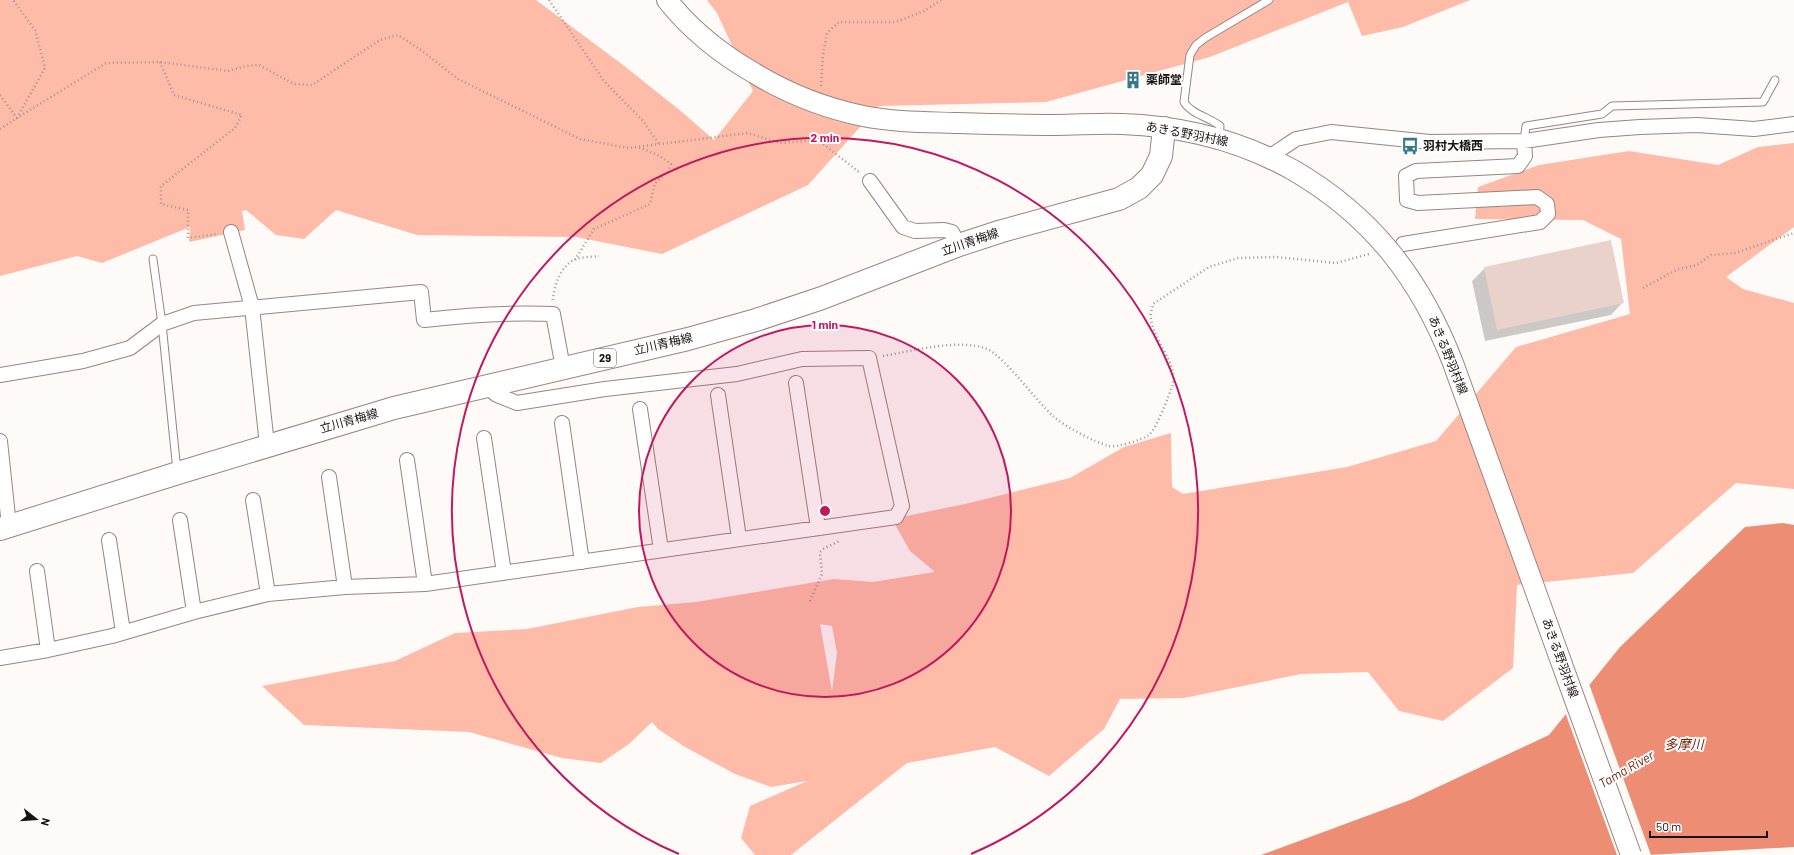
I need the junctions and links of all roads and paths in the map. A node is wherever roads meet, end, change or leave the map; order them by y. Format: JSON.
{"nodes":[{"id":1,"x":13,"y":0,"type":"edge"},
{"id":2,"x":549,"y":0,"type":"edge"},
{"id":3,"x":666,"y":0,"type":"edge"},
{"id":4,"x":941,"y":0,"type":"edge"},
{"id":5,"x":1269,"y":0,"type":"edge"},
{"id":6,"x":160,"y":62,"type":"junction"},
{"id":7,"x":1775,"y":80,"type":"dead end"},
{"id":8,"x":0,"y":95,"type":"edge"},
{"id":9,"x":819,"y":104,"type":"junction"},
{"id":10,"x":17,"y":118,"type":"junction"},
{"id":11,"x":1794,"y":124,"type":"edge"},
{"id":12,"x":1164,"y":128,"type":"junction"},
{"id":13,"x":0,"y":129,"type":"edge"},
{"id":14,"x":1219,"y":138,"type":"junction"},
{"id":15,"x":1524,"y":141,"type":"junction"},
{"id":16,"x":659,"y":144,"type":"junction"},
{"id":17,"x":637,"y":147,"type":"junction"},
{"id":18,"x":1269,"y":157,"type":"junction"},
{"id":19,"x":870,"y":181,"type":"joint"},
{"id":20,"x":231,"y":232,"type":"joint"},
{"id":21,"x":1794,"y":233,"type":"edge"},
{"id":22,"x":1402,"y":244,"type":"dead end"},
{"id":23,"x":959,"y":245,"type":"junction"},
{"id":24,"x":1373,"y":252,"type":"dead end"},
{"id":25,"x":599,"y":256,"type":"dead end"},
{"id":26,"x":153,"y":259,"type":"dead end"},
{"id":27,"x":575,"y":260,"type":"junction"},
{"id":28,"x":1642,"y":288,"type":"dead end"},
{"id":29,"x":252,"y":306,"type":"junction"},
{"id":30,"x":553,"y":314,"type":"junction"},
{"id":31,"x":162,"y":324,"type":"junction"},
{"id":32,"x":869,"y":358,"type":"junction"},
{"id":33,"x":563,"y":368,"type":"junction"},
{"id":34,"x":0,"y":375,"type":"edge"},
{"id":35,"x":796,"y":382,"type":"dead end"},
{"id":36,"x":485,"y":386,"type":"junction"},
{"id":37,"x":718,"y":395,"type":"dead end"},
{"id":38,"x":640,"y":410,"type":"dead end"},
{"id":39,"x":562,"y":423,"type":"dead end"},
{"id":40,"x":484,"y":438,"type":"dead end"},
{"id":41,"x":0,"y":441,"type":"edge"},
{"id":42,"x":267,"y":445,"type":"junction"},
{"id":43,"x":407,"y":460,"type":"dead end"},
{"id":44,"x":178,"y":473,"type":"junction"},
{"id":45,"x":329,"y":476,"type":"dead end"},
{"id":46,"x":253,"y":500,"type":"dead end"},
{"id":47,"x":180,"y":520,"type":"dead end"},
{"id":48,"x":4,"y":527,"type":"edge"},
{"id":49,"x":818,"y":528,"type":"junction"},
{"id":50,"x":739,"y":538,"type":"junction"},
{"id":51,"x":108,"y":540,"type":"dead end"},
{"id":52,"x":823,"y":549,"type":"dead end"},
{"id":53,"x":661,"y":550,"type":"junction"},
{"id":54,"x":582,"y":562,"type":"junction"},
{"id":55,"x":37,"y":570,"type":"dead end"},
{"id":56,"x":504,"y":573,"type":"junction"},
{"id":57,"x":425,"y":584,"type":"junction"},
{"id":58,"x":345,"y":587,"type":"junction"},
{"id":59,"x":268,"y":594,"type":"junction"},
{"id":60,"x":810,"y":601,"type":"dead end"},
{"id":61,"x":194,"y":612,"type":"junction"},
{"id":62,"x":123,"y":632,"type":"junction"},
{"id":63,"x":48,"y":650,"type":"junction"},
{"id":64,"x":0,"y":658,"type":"edge"},
{"id":65,"x":1631,"y":855,"type":"edge"}],
"edges":[{"from":1,"to":10,"type":"path"},
{"from":2,"to":16,"type":"path"},
{"from":3,"to":9,"type":"main road","name":"あきる野羽村線"},
{"from":4,"to":9,"type":"path"},
{"from":5,"to":14,"type":"lane"},
{"from":6,"to":10,"type":"path"},
{"from":6,"to":17,"type":"path"},
{"from":6,"to":20,"type":"path"},
{"from":7,"to":15,"type":"lane"},
{"from":8,"to":10,"type":"path"},
{"from":9,"to":12,"type":"main road","name":"あきる野羽村線"},
{"from":10,"to":13,"type":"path"},
{"from":11,"to":15,"type":"street"},
{"from":12,"to":14,"type":"main road","name":"あきる野羽村線"},
{"from":12,"to":23,"type":"main road","name":"立川青梅線","number":"29"},
{"from":14,"to":18,"type":"main road","name":"あきる野羽村線"},
{"from":15,"to":18,"type":"street"},
{"from":15,"to":22,"type":"street"},
{"from":16,"to":17,"type":"path"},
{"from":16,"to":19,"type":"path"},
{"from":17,"to":27,"type":"path"},
{"from":18,"to":65,"type":"main road","name":"あきる野羽村線","bridge":true},
{"from":19,"to":23,"type":"street"},
{"from":20,"to":29,"type":"street"},
{"from":21,"to":28,"type":"path"},
{"from":23,"to":33,"type":"main road","name":"立川青梅線","number":"29"},
{"from":24,"to":32,"type":"path"},
{"from":25,"to":27,"type":"path"},
{"from":26,"to":31,"type":"lane"},
{"from":27,"to":30,"type":"path"},
{"from":29,"to":30,"type":"street"},
{"from":29,"to":31,"type":"street"},
{"from":29,"to":42,"type":"street"},
{"from":30,"to":33,"type":"street"},
{"from":31,"to":34,"type":"street"},
{"from":31,"to":44,"type":"lane"},
{"from":32,"to":36,"type":"street"},
{"from":32,"to":49,"type":"street"},
{"from":33,"to":36,"type":"main road","name":"立川青梅線","number":"29"},
{"from":35,"to":49,"type":"street"},
{"from":36,"to":42,"type":"main road","name":"立川青梅線","number":"29"},
{"from":37,"to":50,"type":"street"},
{"from":38,"to":53,"type":"street"},
{"from":39,"to":54,"type":"street"},
{"from":40,"to":56,"type":"street"},
{"from":41,"to":48,"type":"street"},
{"from":42,"to":44,"type":"main road","name":"立川青梅線","number":"29"},
{"from":43,"to":57,"type":"street"},
{"from":44,"to":48,"type":"main road","name":"立川青梅線","number":"29"},
{"from":45,"to":58,"type":"street"},
{"from":46,"to":59,"type":"street"},
{"from":47,"to":61,"type":"street"},
{"from":49,"to":50,"type":"street"},
{"from":50,"to":53,"type":"street"},
{"from":51,"to":62,"type":"street"},
{"from":52,"to":60,"type":"path"},
{"from":53,"to":54,"type":"street"},
{"from":54,"to":56,"type":"street"},
{"from":55,"to":63,"type":"street"},
{"from":56,"to":57,"type":"street"},
{"from":57,"to":58,"type":"street"},
{"from":58,"to":59,"type":"street"},
{"from":59,"to":61,"type":"street"},
{"from":61,"to":62,"type":"street"},
{"from":62,"to":63,"type":"street"},
{"from":63,"to":64,"type":"street"}]}
